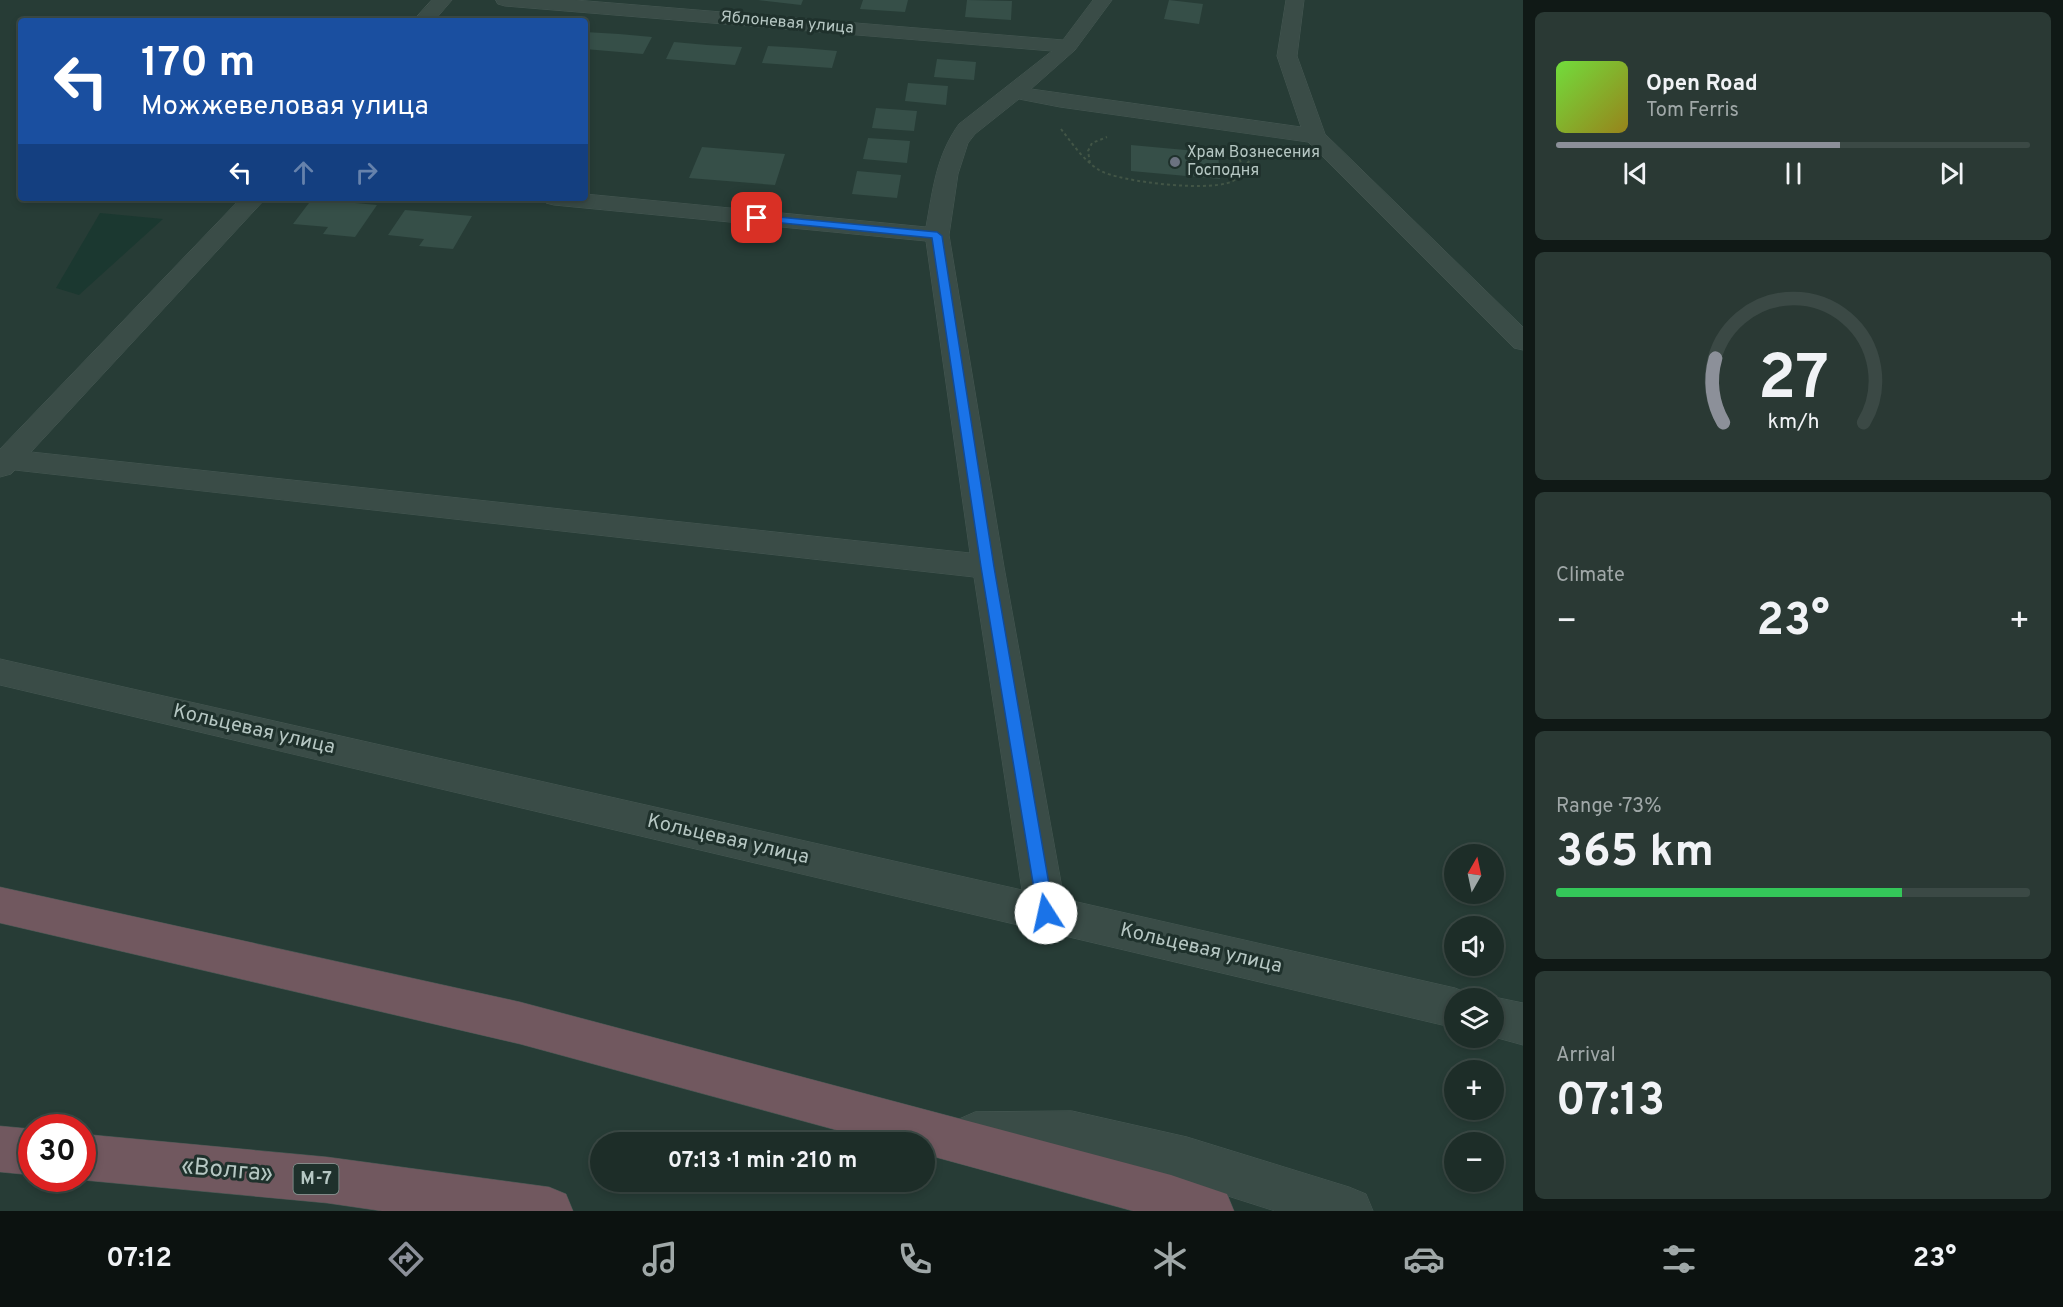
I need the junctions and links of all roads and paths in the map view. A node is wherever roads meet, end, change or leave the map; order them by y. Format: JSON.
{"nodes":[{"id":1,"x":443,"y":0,"type":"edge"},
{"id":2,"x":505,"y":0,"type":"edge"},
{"id":3,"x":1103,"y":0,"type":"edge"},
{"id":4,"x":1295,"y":0,"type":"edge"},
{"id":5,"x":426,"y":18,"type":"edge"},
{"id":6,"x":1068,"y":46,"type":"junction"},
{"id":7,"x":1024,"y":95,"type":"junction"},
{"id":8,"x":1290,"y":132,"type":"junction"},
{"id":9,"x":1315,"y":136,"type":"junction"},
{"id":10,"x":251,"y":201,"type":"edge"},
{"id":11,"x":584,"y":201,"type":"edge"},
{"id":12,"x":937,"y":236,"type":"junction"},
{"id":13,"x":1523,"y":342,"type":"edge"},
{"id":14,"x":3,"y":463,"type":"edge"},
{"id":15,"x":988,"y":567,"type":"junction"},
{"id":16,"x":0,"y":672,"type":"edge"},
{"id":17,"x":0,"y":905,"type":"edge"},
{"id":18,"x":1046,"y":913,"type":"junction"},
{"id":19,"x":1444,"y":1005,"type":"edge"},
{"id":20,"x":1504,"y":1019,"type":"edge"},
{"id":21,"x":1523,"y":1024,"type":"edge"},
{"id":22,"x":938,"y":1136,"type":"junction"},
{"id":23,"x":0,"y":1149,"type":"edge"},
{"id":24,"x":18,"y":1151,"type":"edge"},
{"id":25,"x":96,"y":1158,"type":"edge"},
{"id":26,"x":549,"y":1211,"type":"edge"},
{"id":27,"x":1210,"y":1211,"type":"edge"},
{"id":28,"x":1349,"y":1211,"type":"edge"}],
"edges":[{"from":1,"to":5,"type":"street"},
{"from":2,"to":6,"type":"street","name":"Яблоневая улица"},
{"from":3,"to":6,"type":"street"},
{"from":4,"to":9,"type":"street"},
{"from":6,"to":7,"type":"street"},
{"from":7,"to":8,"type":"street"},
{"from":7,"to":8,"type":"path"},
{"from":7,"to":12,"type":"street"},
{"from":8,"to":9,"type":"street"},
{"from":9,"to":13,"type":"street"},
{"from":10,"to":14,"type":"street"},
{"from":11,"to":12,"type":"street"},
{"from":12,"to":15,"type":"street"},
{"from":14,"to":15,"type":"street"},
{"from":15,"to":18,"type":"street"},
{"from":16,"to":18,"type":"street","name":"Кольцевая улица"},
{"from":17,"to":22,"type":"highway"},
{"from":18,"to":19,"type":"street","name":"Кольцевая улица"},
{"from":20,"to":21,"type":"street"},
{"from":22,"to":27,"type":"highway"},
{"from":22,"to":28,"type":"street"},
{"from":23,"to":24,"type":"highway"},
{"from":25,"to":26,"type":"highway","name":"«Волга»","number":"М-7"}]}
